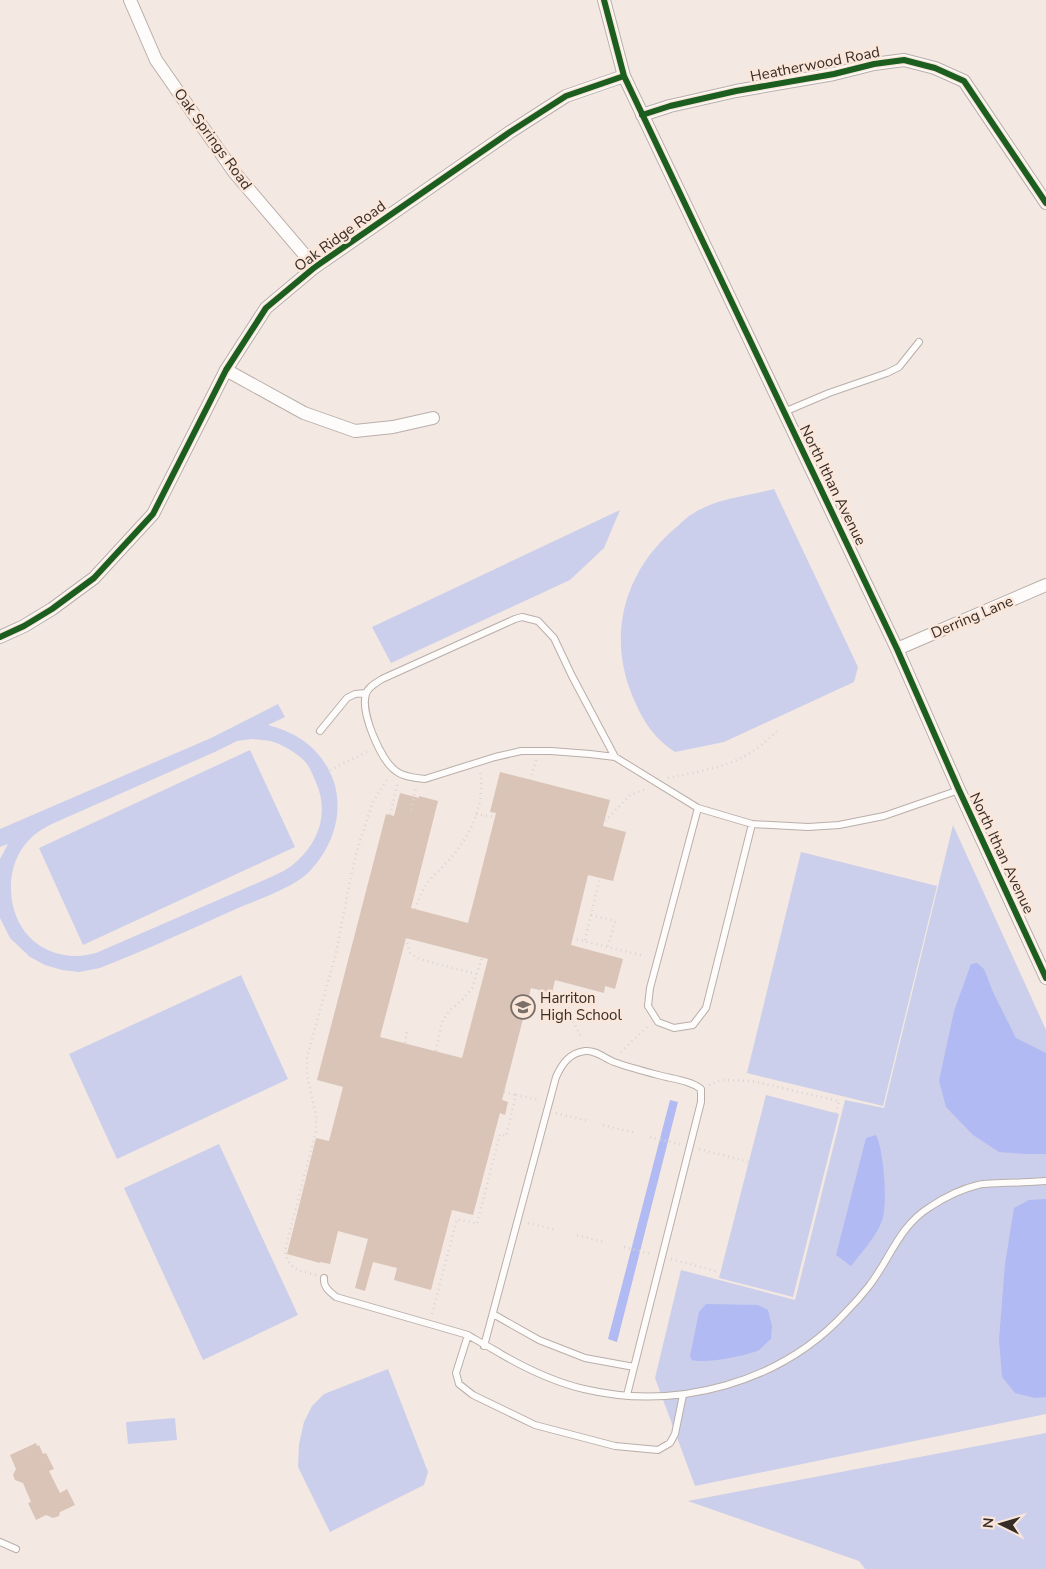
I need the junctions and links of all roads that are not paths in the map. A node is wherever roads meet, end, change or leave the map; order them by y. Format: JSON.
{"nodes":[{"id":1,"x":130,"y":0,"type":"edge"},
{"id":2,"x":604,"y":0,"type":"edge"},
{"id":3,"x":624,"y":76,"type":"junction"},
{"id":4,"x":642,"y":116,"type":"junction"},
{"id":5,"x":1046,"y":204,"type":"edge"},
{"id":6,"x":315,"y":267,"type":"junction"},
{"id":7,"x":919,"y":342,"type":"dead end"},
{"id":8,"x":226,"y":370,"type":"junction"},
{"id":9,"x":784,"y":412,"type":"junction"},
{"id":10,"x":433,"y":418,"type":"dead end"},
{"id":11,"x":1046,"y":585,"type":"edge"},
{"id":12,"x":0,"y":637,"type":"edge"},
{"id":13,"x":897,"y":649,"type":"junction"},
{"id":14,"x":366,"y":693,"type":"junction"},
{"id":15,"x":320,"y":731,"type":"dead end"},
{"id":16,"x":615,"y":757,"type":"junction"},
{"id":17,"x":959,"y":790,"type":"junction"},
{"id":18,"x":698,"y":808,"type":"junction"},
{"id":19,"x":752,"y":824,"type":"junction"},
{"id":20,"x":1046,"y":978,"type":"edge"},
{"id":21,"x":1046,"y":1181,"type":"edge"},
{"id":22,"x":324,"y":1278,"type":"road end"},
{"id":23,"x":492,"y":1314,"type":"junction"},
{"id":24,"x":468,"y":1335,"type":"junction"},
{"id":25,"x":484,"y":1346,"type":"junction"},
{"id":26,"x":634,"y":1367,"type":"junction"},
{"id":27,"x":683,"y":1394,"type":"junction"},
{"id":28,"x":626,"y":1395,"type":"junction"},
{"id":29,"x":0,"y":1542,"type":"edge"},
{"id":30,"x":16,"y":1549,"type":"dead end"}],
"edges":[{"from":1,"to":6,"type":"street","name":"Oak Springs Road"},
{"from":2,"to":3,"type":"street","name":"North Ithan Avenue"},
{"from":3,"to":4,"type":"street","name":"North Ithan Avenue"},
{"from":3,"to":6,"type":"street","name":"Oak Ridge Road"},
{"from":4,"to":5,"type":"street","name":"Heatherwood Road"},
{"from":4,"to":9,"type":"street","name":"North Ithan Avenue"},
{"from":6,"to":8,"type":"street","name":"Oak Ridge Road"},
{"from":7,"to":9,"type":"lane"},
{"from":8,"to":10,"type":"street"},
{"from":8,"to":12,"type":"street","name":"Oak Ridge Road"},
{"from":9,"to":13,"type":"street","name":"North Ithan Avenue"},
{"from":11,"to":13,"type":"street","name":"Derring Lane"},
{"from":13,"to":17,"type":"street","name":"North Ithan Avenue"},
{"from":14,"to":15,"type":"lane"},
{"from":14,"to":16,"type":"lane"},
{"from":14,"to":16,"type":"lane"},
{"from":16,"to":18,"type":"lane"},
{"from":17,"to":19,"type":"lane"},
{"from":17,"to":20,"type":"street","name":"North Ithan Avenue"},
{"from":18,"to":19,"type":"lane"},
{"from":18,"to":19,"type":"lane"},
{"from":21,"to":27,"type":"lane"},
{"from":22,"to":24,"type":"lane"},
{"from":23,"to":25,"type":"lane"},
{"from":23,"to":26,"type":"lane"},
{"from":23,"to":26,"type":"lane"},
{"from":24,"to":25,"type":"lane"},
{"from":24,"to":27,"type":"lane"},
{"from":25,"to":28,"type":"lane"},
{"from":26,"to":28,"type":"lane"},
{"from":27,"to":28,"type":"lane"},
{"from":29,"to":30,"type":"lane"}]}
